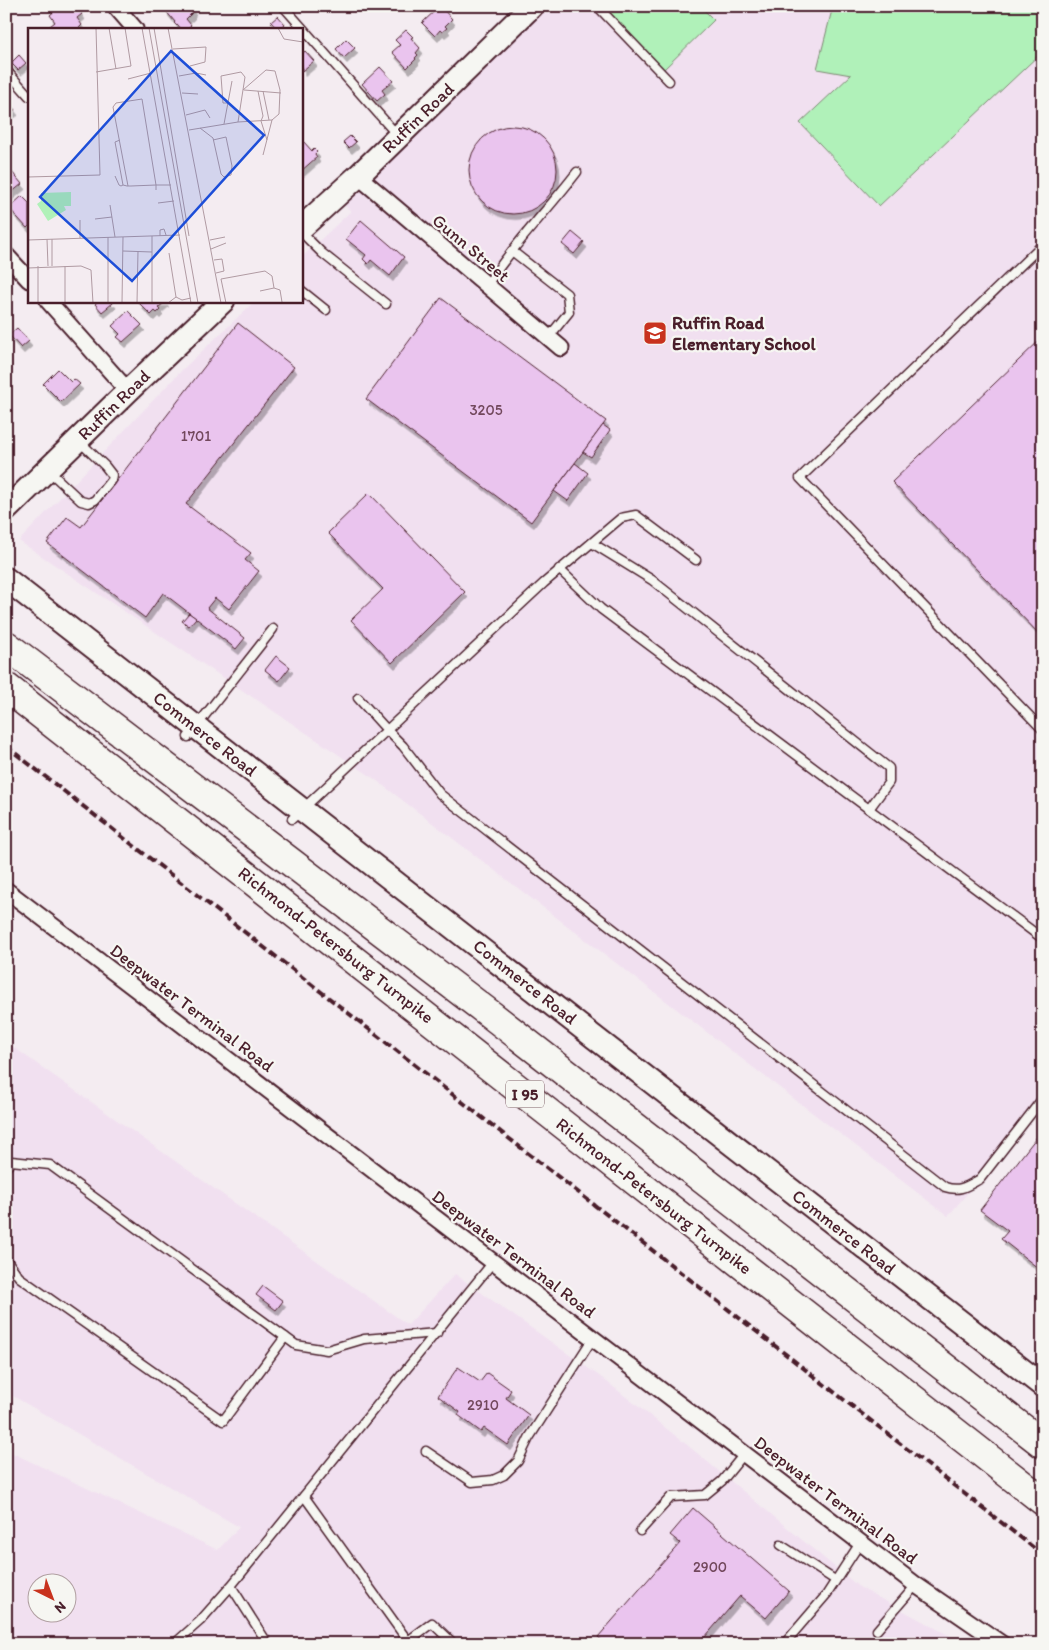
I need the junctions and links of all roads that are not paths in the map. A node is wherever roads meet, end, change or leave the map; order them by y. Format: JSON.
{"nodes":[{"id":1,"x":115,"y":6,"type":"edge"},
{"id":2,"x":283,"y":6,"type":"edge"},
{"id":3,"x":532,"y":6,"type":"edge"},
{"id":4,"x":597,"y":6,"type":"edge"},
{"id":5,"x":134,"y":28,"type":"edge"},
{"id":6,"x":6,"y":70,"type":"edge"},
{"id":7,"x":669,"y":81,"type":"dead end"},
{"id":8,"x":28,"y":95,"type":"edge"},
{"id":9,"x":398,"y":136,"type":"junction"},
{"id":10,"x":577,"y":172,"type":"dead end"},
{"id":11,"x":358,"y":176,"type":"junction"},
{"id":12,"x":302,"y":225,"type":"edge"},
{"id":13,"x":1043,"y":244,"type":"edge"},
{"id":14,"x":512,"y":251,"type":"junction"},
{"id":15,"x":6,"y":255,"type":"edge"},
{"id":16,"x":28,"y":279,"type":"edge"},
{"id":17,"x":487,"y":285,"type":"junction"},
{"id":18,"x":302,"y":291,"type":"edge"},
{"id":19,"x":49,"y":302,"type":"edge"},
{"id":20,"x":222,"y":302,"type":"edge"},
{"id":21,"x":386,"y":304,"type":"dead end"},
{"id":22,"x":326,"y":310,"type":"dead end"},
{"id":23,"x":548,"y":338,"type":"junction"},
{"id":24,"x":561,"y":348,"type":"dead end"},
{"id":25,"x":128,"y":391,"type":"junction"},
{"id":26,"x":78,"y":440,"type":"junction"},
{"id":27,"x":47,"y":470,"type":"junction"},
{"id":28,"x":6,"y":510,"type":"edge"},
{"id":29,"x":592,"y":543,"type":"junction"},
{"id":30,"x":696,"y":560,"type":"dead end"},
{"id":31,"x":558,"y":569,"type":"junction"},
{"id":32,"x":6,"y":579,"type":"edge"},
{"id":33,"x":6,"y":595,"type":"edge"},
{"id":34,"x":273,"y":629,"type":"dead end"},
{"id":35,"x":6,"y":645,"type":"edge"},
{"id":36,"x":6,"y":687,"type":"edge"},
{"id":37,"x":358,"y":698,"type":"dead end"},
{"id":38,"x":388,"y":730,"type":"junction"},
{"id":39,"x":1043,"y":730,"type":"edge"},
{"id":40,"x":192,"y":732,"type":"junction"},
{"id":41,"x":869,"y":809,"type":"junction"},
{"id":42,"x":297,"y":815,"type":"junction"},
{"id":43,"x":6,"y":890,"type":"edge"},
{"id":44,"x":1043,"y":939,"type":"edge"},
{"id":45,"x":1043,"y":1098,"type":"edge"},
{"id":46,"x":6,"y":1168,"type":"edge"},
{"id":47,"x":6,"y":1258,"type":"edge"},
{"id":48,"x":492,"y":1262,"type":"junction"},
{"id":49,"x":437,"y":1333,"type":"junction"},
{"id":50,"x":285,"y":1337,"type":"junction"},
{"id":51,"x":593,"y":1338,"type":"junction"},
{"id":52,"x":1043,"y":1386,"type":"edge"},
{"id":53,"x":1043,"y":1400,"type":"edge"},
{"id":54,"x":1043,"y":1444,"type":"edge"},
{"id":55,"x":426,"y":1451,"type":"dead end"},
{"id":56,"x":744,"y":1454,"type":"junction"},
{"id":57,"x":304,"y":1496,"type":"junction"},
{"id":58,"x":1043,"y":1501,"type":"edge"},
{"id":59,"x":640,"y":1531,"type":"dead end"},
{"id":60,"x":860,"y":1542,"type":"junction"},
{"id":61,"x":781,"y":1544,"type":"dead end"},
{"id":62,"x":836,"y":1580,"type":"junction"},
{"id":63,"x":916,"y":1585,"type":"junction"},
{"id":64,"x":231,"y":1586,"type":"junction"},
{"id":65,"x":877,"y":1630,"type":"dead end"},
{"id":66,"x":409,"y":1642,"type":"edge"},
{"id":67,"x":174,"y":1644,"type":"edge"},
{"id":68,"x":268,"y":1644,"type":"edge"},
{"id":69,"x":454,"y":1644,"type":"edge"},
{"id":70,"x":784,"y":1644,"type":"edge"},
{"id":71,"x":1002,"y":1644,"type":"edge"}],
"edges":[{"from":1,"to":5,"type":"street"},
{"from":2,"to":9,"type":"lane"},
{"from":3,"to":9,"type":"main road","name":"Ruffin Road"},
{"from":4,"to":7,"type":"lane"},
{"from":6,"to":8,"type":"lane"},
{"from":9,"to":11,"type":"main road","name":"Ruffin Road"},
{"from":10,"to":14,"type":"lane"},
{"from":11,"to":12,"type":"main road","name":"Ruffin Road"},
{"from":11,"to":17,"type":"street","name":"Gunn Street"},
{"from":12,"to":21,"type":"lane"},
{"from":13,"to":39,"type":"lane"},
{"from":14,"to":17,"type":"lane"},
{"from":14,"to":23,"type":"lane"},
{"from":15,"to":16,"type":"street"},
{"from":17,"to":23,"type":"street","name":"Gunn Street"},
{"from":18,"to":22,"type":"lane"},
{"from":19,"to":25,"type":"street"},
{"from":20,"to":25,"type":"main road","name":"Ruffin Road"},
{"from":23,"to":24,"type":"street","name":"Gunn Street"},
{"from":25,"to":26,"type":"main road","name":"Ruffin Road"},
{"from":26,"to":27,"type":"main road","name":"Ruffin Road"},
{"from":26,"to":27,"type":"lane"},
{"from":27,"to":28,"type":"main road","name":"Ruffin Road"},
{"from":29,"to":30,"type":"lane"},
{"from":29,"to":31,"type":"lane"},
{"from":29,"to":41,"type":"lane"},
{"from":31,"to":38,"type":"lane"},
{"from":31,"to":41,"type":"lane"},
{"from":32,"to":40,"type":"main road","name":"Commerce Road"},
{"from":33,"to":40,"type":"main road","name":"Commerce Road"},
{"from":34,"to":40,"type":"lane"},
{"from":35,"to":54,"type":"highway","number":"I 95"},
{"from":36,"to":58,"type":"highway","name":"Richmond-Petersburg Turnpike","number":"I 95"},
{"from":37,"to":38,"type":"lane"},
{"from":38,"to":42,"type":"lane"},
{"from":38,"to":45,"type":"lane"},
{"from":40,"to":42,"type":"main road","name":"Commerce Road"},
{"from":41,"to":44,"type":"lane"},
{"from":42,"to":52,"type":"main road","name":"Commerce Road"},
{"from":42,"to":53,"type":"main road","name":"Commerce Road"},
{"from":43,"to":48,"type":"street","name":"Deepwater Terminal Road"},
{"from":46,"to":50,"type":"lane"},
{"from":47,"to":50,"type":"lane"},
{"from":48,"to":49,"type":"lane"},
{"from":48,"to":51,"type":"street","name":"Deepwater Terminal Road"},
{"from":49,"to":50,"type":"lane"},
{"from":49,"to":57,"type":"lane"},
{"from":51,"to":55,"type":"lane"},
{"from":51,"to":56,"type":"street","name":"Deepwater Terminal Road"},
{"from":56,"to":59,"type":"lane"},
{"from":56,"to":60,"type":"street","name":"Deepwater Terminal Road"},
{"from":57,"to":64,"type":"lane"},
{"from":57,"to":66,"type":"lane"},
{"from":60,"to":62,"type":"lane"},
{"from":60,"to":63,"type":"street","name":"Deepwater Terminal Road"},
{"from":61,"to":62,"type":"lane"},
{"from":62,"to":70,"type":"lane"},
{"from":63,"to":65,"type":"lane"},
{"from":63,"to":71,"type":"street","name":"Deepwater Terminal Road"},
{"from":64,"to":67,"type":"lane"},
{"from":64,"to":68,"type":"lane"},
{"from":66,"to":69,"type":"lane"}]}
